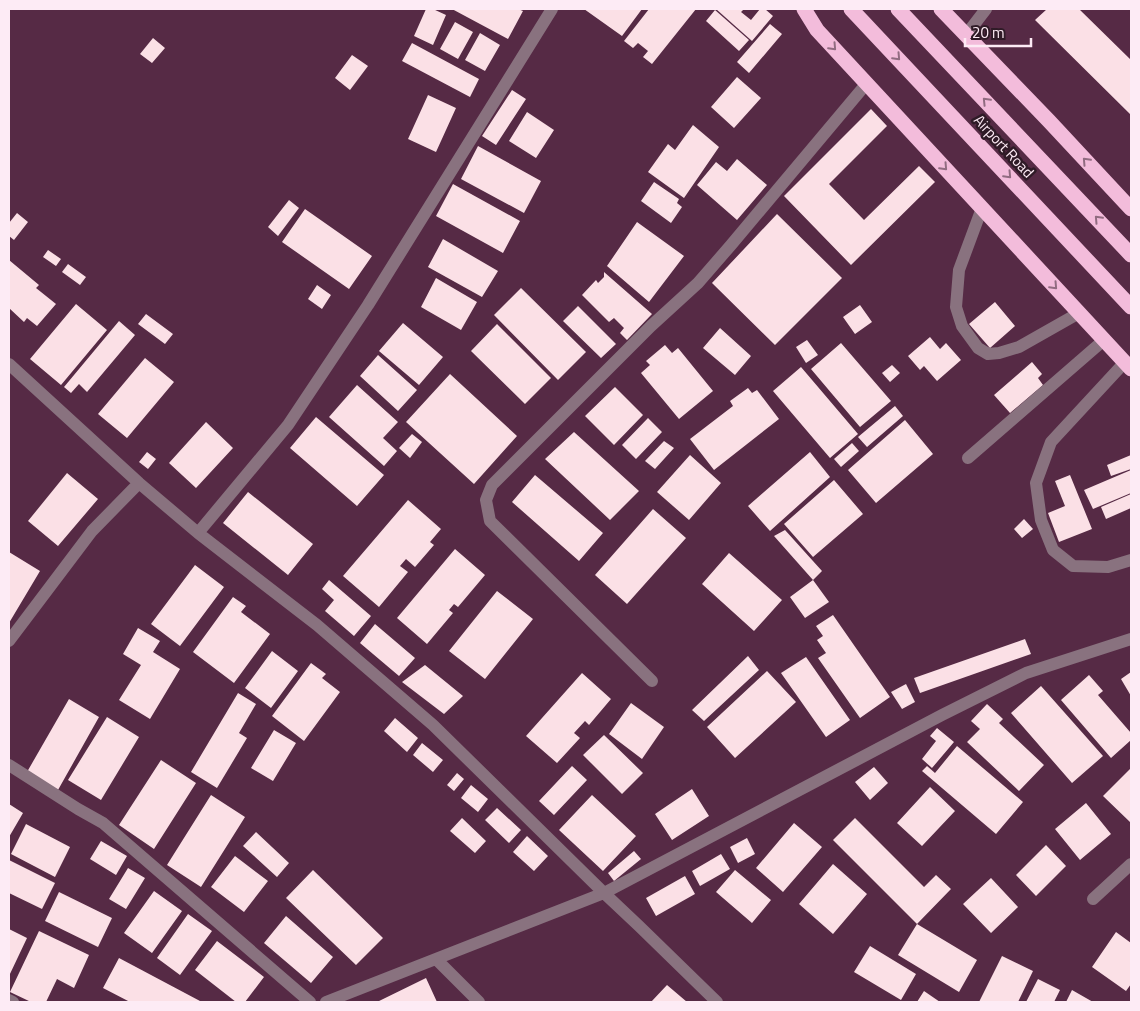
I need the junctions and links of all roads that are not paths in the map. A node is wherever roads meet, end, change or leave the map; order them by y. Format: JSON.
{"nodes":[{"id":1,"x":552,"y":9,"type":"edge"},
{"id":2,"x":804,"y":9,"type":"edge"},
{"id":3,"x":851,"y":9,"type":"edge"},
{"id":4,"x":898,"y":9,"type":"edge"},
{"id":5,"x":942,"y":9,"type":"edge"},
{"id":6,"x":986,"y":9,"type":"edge"},
{"id":7,"x":966,"y":35,"type":"junction"},
{"id":8,"x":867,"y":83,"type":"junction"},
{"id":9,"x":982,"y":208,"type":"junction"},
{"id":10,"x":1131,"y":209,"type":"edge"},
{"id":11,"x":1131,"y":255,"type":"edge"},
{"id":12,"x":1131,"y":307,"type":"edge"},
{"id":13,"x":1079,"y":313,"type":"junction"},
{"id":14,"x":1104,"y":340,"type":"junction"},
{"id":15,"x":9,"y":364,"type":"edge"},
{"id":16,"x":1128,"y":366,"type":"edge"},
{"id":17,"x":968,"y":458,"type":"dead end"},
{"id":18,"x":139,"y":483,"type":"junction"},
{"id":19,"x":198,"y":533,"type":"junction"},
{"id":20,"x":1131,"y":560,"type":"edge"},
{"id":21,"x":1131,"y":639,"type":"edge"},
{"id":22,"x":9,"y":641,"type":"edge"},
{"id":23,"x":652,"y":681,"type":"dead end"},
{"id":24,"x":9,"y":765,"type":"edge"},
{"id":25,"x":1131,"y":864,"type":"edge"},
{"id":26,"x":604,"y":893,"type":"junction"},
{"id":27,"x":1092,"y":899,"type":"dead end"},
{"id":28,"x":436,"y":959,"type":"junction"},
{"id":29,"x":9,"y":1000,"type":"edge"},
{"id":30,"x":13,"y":1002,"type":"edge"},
{"id":31,"x":310,"y":1002,"type":"edge"},
{"id":32,"x":326,"y":1002,"type":"edge"},
{"id":33,"x":480,"y":1002,"type":"edge"},
{"id":34,"x":717,"y":1002,"type":"edge"}],
"edges":[{"from":1,"to":19,"type":"street"},
{"from":2,"to":8,"type":"highway","one_way":true},
{"from":3,"to":12,"type":"highway","name":"Airport Road","one_way":true},
{"from":11,"to":4,"type":"highway","name":"Airport Road","one_way":true},
{"from":5,"to":7,"type":"highway"},
{"from":6,"to":7,"type":"street"},
{"from":10,"to":7,"type":"highway","one_way":true},
{"from":8,"to":9,"type":"highway","one_way":true},
{"from":8,"to":23,"type":"street"},
{"from":9,"to":13,"type":"highway","one_way":true},
{"from":9,"to":13,"type":"street"},
{"from":13,"to":14,"type":"highway"},
{"from":14,"to":16,"type":"highway"},
{"from":14,"to":17,"type":"street"},
{"from":15,"to":18,"type":"street"},
{"from":16,"to":20,"type":"street"},
{"from":18,"to":19,"type":"street"},
{"from":18,"to":22,"type":"street"},
{"from":19,"to":26,"type":"street"},
{"from":21,"to":26,"type":"street"},
{"from":24,"to":31,"type":"street"},
{"from":25,"to":27,"type":"street"},
{"from":26,"to":28,"type":"street"},
{"from":26,"to":34,"type":"street"},
{"from":28,"to":32,"type":"street"},
{"from":28,"to":33,"type":"street"},
{"from":29,"to":30,"type":"street"}]}
